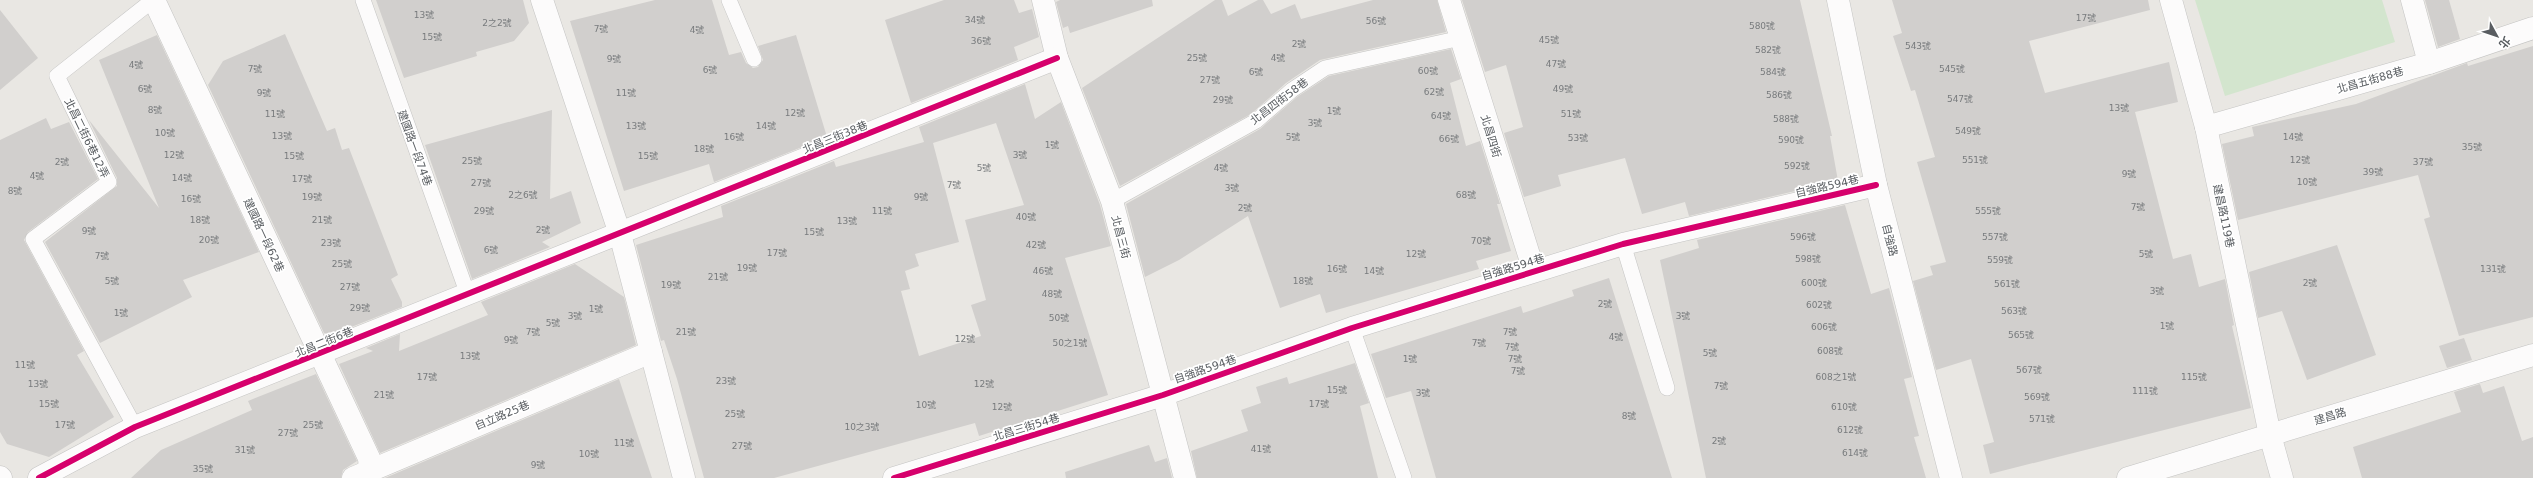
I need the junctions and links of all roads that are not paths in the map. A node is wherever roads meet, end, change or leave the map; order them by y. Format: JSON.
{"nodes":[{"id":1,"x":154,"y":0,"type":"edge"},
{"id":2,"x":363,"y":0,"type":"edge"},
{"id":3,"x":542,"y":0,"type":"edge"},
{"id":4,"x":729,"y":0,"type":"edge"},
{"id":5,"x":1043,"y":0,"type":"edge"},
{"id":6,"x":1449,"y":0,"type":"edge"},
{"id":7,"x":1838,"y":0,"type":"edge"},
{"id":8,"x":2171,"y":0,"type":"edge"},
{"id":9,"x":2412,"y":0,"type":"edge"},
{"id":10,"x":2533,"y":28,"type":"edge"},
{"id":11,"x":1461,"y":38,"type":"junction"},
{"id":12,"x":1057,"y":58,"type":"junction"},
{"id":13,"x":754,"y":59,"type":"dead end"},
{"id":14,"x":2429,"y":63,"type":"junction"},
{"id":15,"x":2206,"y":127,"type":"junction"},
{"id":16,"x":1876,"y":185,"type":"junction"},
{"id":17,"x":1112,"y":201,"type":"junction"},
{"id":18,"x":620,"y":234,"type":"junction"},
{"id":19,"x":1623,"y":244,"type":"junction"},
{"id":20,"x":1534,"y":271,"type":"junction"},
{"id":21,"x":468,"y":295,"type":"junction"},
{"id":22,"x":1352,"y":328,"type":"junction"},
{"id":23,"x":651,"y":352,"type":"junction"},
{"id":24,"x":320,"y":355,"type":"junction"},
{"id":25,"x":2533,"y":355,"type":"edge"},
{"id":26,"x":1667,"y":388,"type":"dead end"},
{"id":27,"x":1163,"y":395,"type":"junction"},
{"id":28,"x":135,"y":427,"type":"junction"},
{"id":29,"x":2270,"y":435,"type":"junction"},
{"id":30,"x":361,"y":474,"type":"edge"},
{"id":31,"x":39,"y":478,"type":"edge"},
{"id":32,"x":684,"y":478,"type":"edge"},
{"id":33,"x":894,"y":478,"type":"edge"},
{"id":34,"x":1185,"y":478,"type":"edge"},
{"id":35,"x":1404,"y":478,"type":"edge"},
{"id":36,"x":1951,"y":478,"type":"edge"},
{"id":37,"x":2128,"y":478,"type":"edge"},
{"id":38,"x":2282,"y":478,"type":"edge"}],
"edges":[{"from":1,"to":24,"type":"street","name":"建國路一段62巷"},
{"from":1,"to":28,"type":"lane","name":"北昌二街6巷12弄"},
{"from":2,"to":21,"type":"lane","name":"建國路一段74巷"},
{"from":3,"to":18,"type":"street"},
{"from":4,"to":13,"type":"lane"},
{"from":5,"to":12,"type":"street","name":"北昌三街"},
{"from":6,"to":11,"type":"street","name":"北昌四街"},
{"from":7,"to":16,"type":"street","name":"自強路"},
{"from":8,"to":15,"type":"street","name":"建昌路119巷"},
{"from":9,"to":14,"type":"street"},
{"from":10,"to":14,"type":"street","name":"北昌五街88巷"},
{"from":11,"to":17,"type":"lane","name":"北昌四街58巷"},
{"from":11,"to":20,"type":"street","name":"北昌四街"},
{"from":12,"to":17,"type":"street","name":"北昌三街"},
{"from":12,"to":18,"type":"street","name":"北昌三街38巷"},
{"from":14,"to":15,"type":"street","name":"北昌五街88巷"},
{"from":15,"to":29,"type":"street","name":"建昌路119巷"},
{"from":16,"to":19,"type":"street","name":"自強路594巷"},
{"from":16,"to":36,"type":"street","name":"自強路"},
{"from":17,"to":27,"type":"street","name":"北昌三街"},
{"from":18,"to":21,"type":"street","name":"北昌二街6巷"},
{"from":18,"to":23,"type":"street"},
{"from":19,"to":20,"type":"street","name":"自強路594巷"},
{"from":19,"to":26,"type":"lane"},
{"from":20,"to":22,"type":"street","name":"自強路594巷"},
{"from":21,"to":24,"type":"street","name":"北昌二街6巷"},
{"from":22,"to":27,"type":"street","name":"自強路594巷"},
{"from":22,"to":35,"type":"lane"},
{"from":23,"to":30,"type":"street","name":"自立路25巷"},
{"from":23,"to":32,"type":"street"},
{"from":24,"to":28,"type":"street","name":"北昌二街6巷"},
{"from":24,"to":30,"type":"street","name":"建國路一段62巷"},
{"from":25,"to":29,"type":"street","name":"建昌路"},
{"from":27,"to":33,"type":"street","name":"北昌三街54巷"},
{"from":27,"to":34,"type":"street","name":"北昌三街"},
{"from":28,"to":31,"type":"street","name":"北昌二街6巷"},
{"from":29,"to":37,"type":"street","name":"建昌路"},
{"from":29,"to":38,"type":"street","name":"建昌路119巷"}]}
